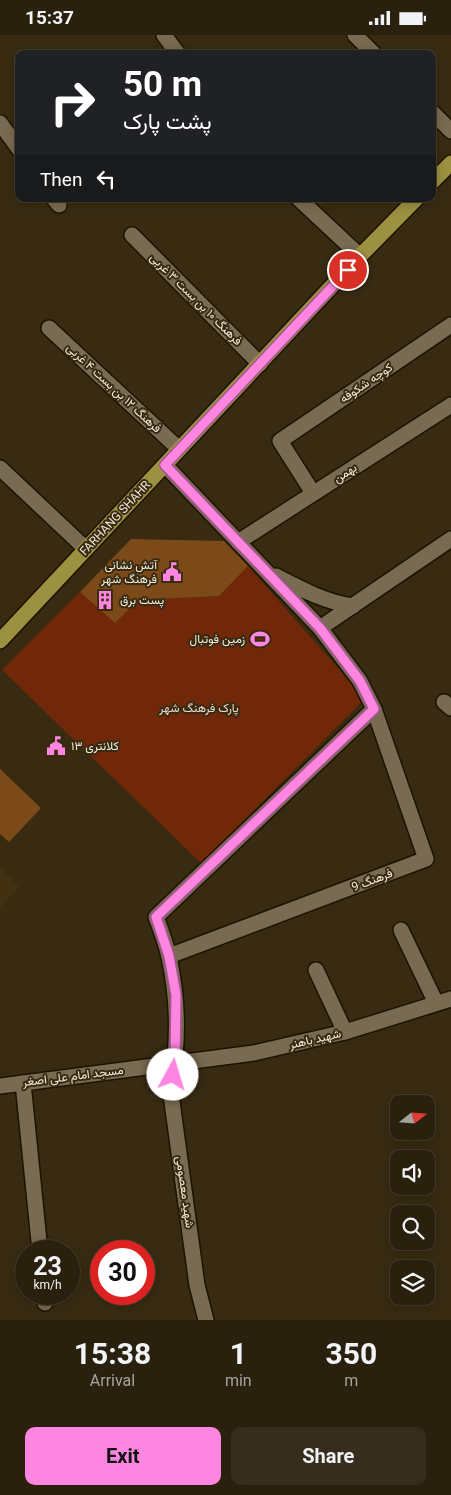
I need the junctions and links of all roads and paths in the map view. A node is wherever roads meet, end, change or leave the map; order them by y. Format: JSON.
{"nodes":[{"id":1,"x":164,"y":35,"type":"edge"},
{"id":2,"x":355,"y":35,"type":"edge"},
{"id":3,"x":175,"y":50,"type":"edge"},
{"id":4,"x":370,"y":50,"type":"edge"},
{"id":5,"x":436,"y":117,"type":"edge"},
{"id":6,"x":0,"y":123,"type":"edge"},
{"id":7,"x":451,"y":131,"type":"edge"},
{"id":8,"x":15,"y":144,"type":"edge"},
{"id":9,"x":451,"y":163,"type":"edge"},
{"id":10,"x":436,"y":178,"type":"edge"},
{"id":11,"x":302,"y":202,"type":"edge"},
{"id":12,"x":413,"y":202,"type":"edge"},
{"id":13,"x":132,"y":235,"type":"dead end"},
{"id":14,"x":360,"y":256,"type":"junction"},
{"id":15,"x":451,"y":325,"type":"edge"},
{"id":16,"x":50,"y":328,"type":"dead end"},
{"id":17,"x":260,"y":364,"type":"junction"},
{"id":18,"x":451,"y":405,"type":"edge"},
{"id":19,"x":179,"y":449,"type":"junction"},
{"id":20,"x":165,"y":465,"type":"junction"},
{"id":21,"x":0,"y":468,"type":"edge"},
{"id":22,"x":313,"y":493,"type":"junction"},
{"id":23,"x":451,"y":539,"type":"edge"},
{"id":24,"x":238,"y":541,"type":"junction"},
{"id":25,"x":86,"y":549,"type":"junction"},
{"id":26,"x":266,"y":571,"type":"junction"},
{"id":27,"x":353,"y":606,"type":"junction"},
{"id":28,"x":320,"y":628,"type":"junction"},
{"id":29,"x":0,"y":641,"type":"edge"},
{"id":30,"x":374,"y":709,"type":"junction"},
{"id":31,"x":401,"y":930,"type":"dead end"},
{"id":32,"x":169,"y":956,"type":"junction"},
{"id":33,"x":316,"y":971,"type":"dead end"},
{"id":34,"x":451,"y":999,"type":"edge"},
{"id":35,"x":436,"y":1003,"type":"junction"},
{"id":36,"x":345,"y":1032,"type":"junction"},
{"id":37,"x":175,"y":1063,"type":"junction"},
{"id":38,"x":23,"y":1083,"type":"junction"},
{"id":39,"x":0,"y":1086,"type":"edge"},
{"id":40,"x":39,"y":1240,"type":"edge"},
{"id":41,"x":206,"y":1320,"type":"edge"}],
"edges":[{"from":1,"to":3,"type":"street"},
{"from":2,"to":4,"type":"street"},
{"from":5,"to":7,"type":"street"},
{"from":6,"to":8,"type":"street"},
{"from":9,"to":10,"type":"main road"},
{"from":11,"to":14,"type":"street"},
{"from":12,"to":14,"type":"main road","name":"FARHANG SHAHR"},
{"from":13,"to":17,"type":"street","name":"فرهنگ ۱۰ بن بست ۳ غربی"},
{"from":14,"to":17,"type":"main road","name":"FARHANG SHAHR"},
{"from":15,"to":22,"type":"street","name":"کوچه شکوفه"},
{"from":16,"to":19,"type":"street","name":"فرهنگ ۱۲ بن بست ۴ غربی"},
{"from":17,"to":19,"type":"main road","name":"FARHANG SHAHR"},
{"from":18,"to":22,"type":"street","name":"بهمن"},
{"from":19,"to":20,"type":"main road","name":"FARHANG SHAHR"},
{"from":20,"to":24,"type":"street"},
{"from":20,"to":25,"type":"main road","name":"FARHANG SHAHR"},
{"from":21,"to":25,"type":"street"},
{"from":22,"to":24,"type":"street","name":"بهمن"},
{"from":23,"to":27,"type":"street"},
{"from":24,"to":26,"type":"street"},
{"from":25,"to":29,"type":"main road","name":"FARHANG SHAHR"},
{"from":26,"to":27,"type":"street"},
{"from":26,"to":28,"type":"street"},
{"from":27,"to":28,"type":"street"},
{"from":28,"to":30,"type":"street"},
{"from":30,"to":32,"type":"street","name":"شهید معصومی"},
{"from":30,"to":32,"type":"street","name":"فرهنگ 9"},
{"from":31,"to":35,"type":"street"},
{"from":32,"to":37,"type":"street","name":"شهید معصومی"},
{"from":33,"to":36,"type":"street"},
{"from":34,"to":35,"type":"street","name":"شهید باهنر"},
{"from":35,"to":36,"type":"street","name":"شهید باهنر"},
{"from":36,"to":37,"type":"street","name":"شهید باهنر"},
{"from":37,"to":38,"type":"street","name":"مسجد امام علی اصغر"},
{"from":37,"to":41,"type":"street","name":"شهید معصومی"},
{"from":38,"to":39,"type":"street","name":"مسجد امام علی اصغر"},
{"from":38,"to":40,"type":"street"}]}
